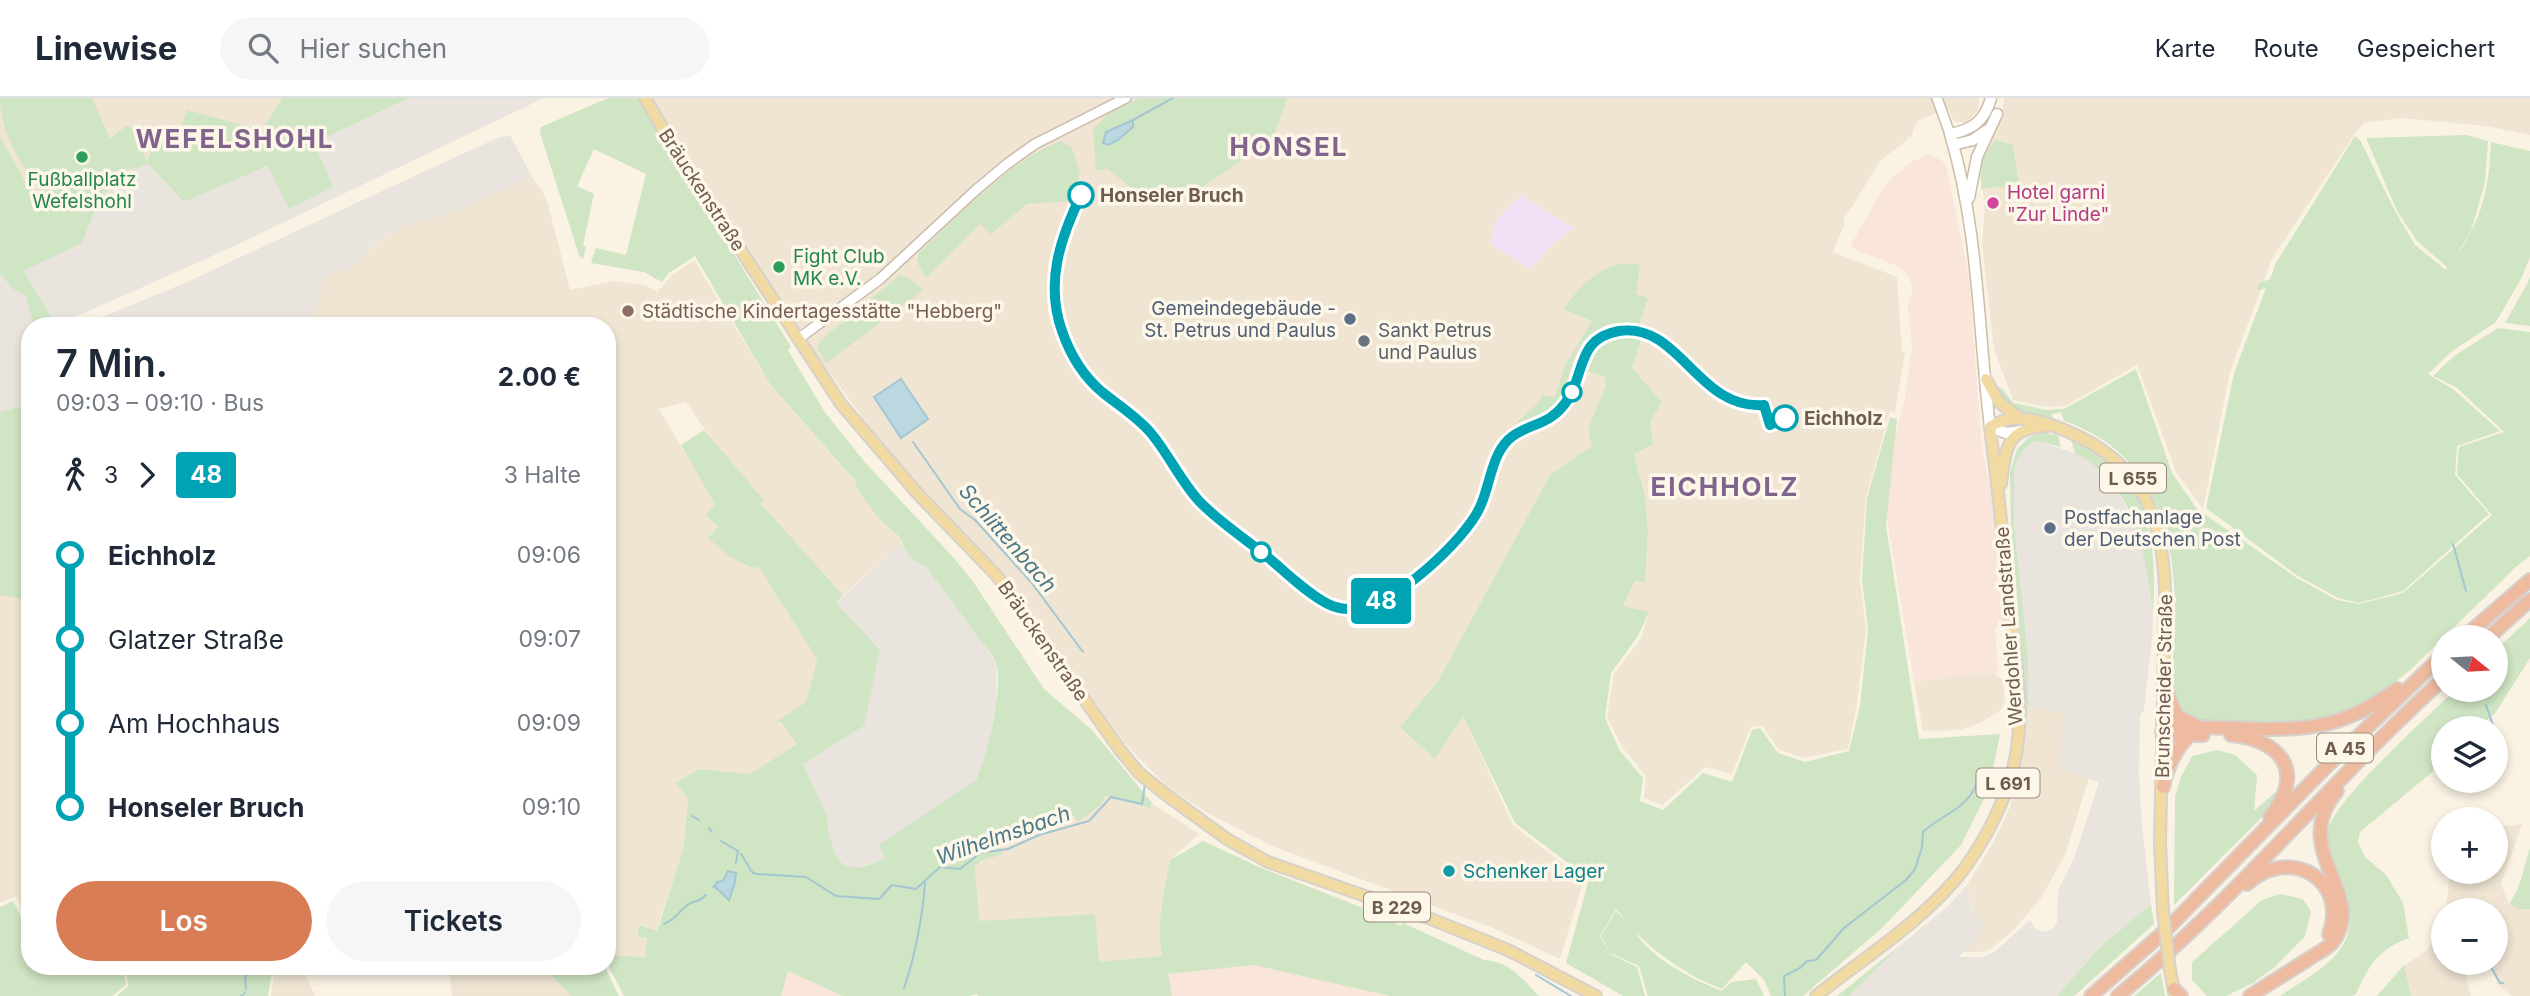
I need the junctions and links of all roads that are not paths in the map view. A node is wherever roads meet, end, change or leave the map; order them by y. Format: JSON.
{"nodes":[{"id":1,"x":645,"y":98,"type":"edge"},
{"id":2,"x":1126,"y":98,"type":"edge"},
{"id":3,"x":1937,"y":98,"type":"edge"},
{"id":4,"x":1993,"y":98,"type":"edge"},
{"id":5,"x":1997,"y":114,"type":"junction"},
{"id":6,"x":1952,"y":139,"type":"junction"},
{"id":7,"x":1968,"y":209,"type":"junction"},
{"id":8,"x":797,"y":339,"type":"junction"},
{"id":9,"x":1986,"y":379,"type":"junction"},
{"id":10,"x":2019,"y":418,"type":"junction"},
{"id":11,"x":2053,"y":426,"type":"junction"},
{"id":12,"x":1990,"y":427,"type":"junction"},
{"id":13,"x":2020,"y":431,"type":"junction"},
{"id":14,"x":1999,"y":500,"type":"junction"},
{"id":15,"x":2530,"y":580,"type":"edge"},
{"id":16,"x":2530,"y":600,"type":"edge"},
{"id":17,"x":2478,"y":625,"type":"edge"},
{"id":18,"x":2502,"y":625,"type":"edge"},
{"id":19,"x":2431,"y":664,"type":"edge"},
{"id":20,"x":2431,"y":667,"type":"edge"},
{"id":21,"x":2164,"y":684,"type":"junction"},
{"id":22,"x":2431,"y":691,"type":"edge"},
{"id":23,"x":2163,"y":727,"type":"junction"},
{"id":24,"x":2196,"y":730,"type":"junction"},
{"id":25,"x":2380,"y":740,"type":"junction"},
{"id":26,"x":2162,"y":787,"type":"junction"},
{"id":27,"x":2255,"y":841,"type":"junction"},
{"id":28,"x":2198,"y":924,"type":"junction"},
{"id":29,"x":2314,"y":955,"type":"junction"},
{"id":30,"x":2177,"y":994,"type":"edge"},
{"id":31,"x":1596,"y":996,"type":"edge"},
{"id":32,"x":1815,"y":996,"type":"edge"},
{"id":33,"x":2091,"y":996,"type":"edge"},
{"id":34,"x":2118,"y":996,"type":"edge"},
{"id":35,"x":2250,"y":996,"type":"edge"}],
"edges":[{"from":1,"to":8,"type":"main road","name":"Bräuckenstraße","number":"B 229"},
{"from":2,"to":8,"type":"street"},
{"from":3,"to":6,"type":"street"},
{"from":4,"to":5,"type":"main road"},
{"from":4,"to":6,"type":"main road"},
{"from":5,"to":6,"type":"main road"},
{"from":5,"to":7,"type":"main road"},
{"from":6,"to":7,"type":"main road","number":"L 691"},
{"from":7,"to":9,"type":"main road","number":"L 691"},
{"from":8,"to":31,"type":"main road","name":"Bräuckenstraße","number":"B 229"},
{"from":9,"to":10,"type":"main road"},
{"from":9,"to":12,"type":"main road","number":"L 691"},
{"from":10,"to":11,"type":"main road","name":"Brunscheider Straße"},
{"from":10,"to":12,"type":"main road"},
{"from":11,"to":13,"type":"main road","name":"Brunscheider Straße"},
{"from":11,"to":21,"type":"main road","name":"Brunscheider Straße","number":"L 655"},
{"from":12,"to":13,"type":"main road","name":"Brunscheider Straße"},
{"from":12,"to":14,"type":"main road","name":"Werdohler Landstraße","number":"L 691"},
{"from":13,"to":14,"type":"main road","number":"L 691"},
{"from":14,"to":32,"type":"main road","name":"Werdohler Landstraße","number":"L 691"},
{"from":15,"to":17,"type":"highway"},
{"from":16,"to":18,"type":"highway"},
{"from":19,"to":24,"type":"highway","number":"A 45"},
{"from":20,"to":27,"type":"highway","number":"A 45"},
{"from":21,"to":23,"type":"main road","name":"Brunscheider Straße","number":"L 655"},
{"from":21,"to":24,"type":"highway"},
{"from":22,"to":25,"type":"highway","number":"A 45"},
{"from":23,"to":24,"type":"highway","number":"A 45"},
{"from":23,"to":26,"type":"main road","name":"Brunscheider Straße","number":"L 655"},
{"from":24,"to":26,"type":"highway"},
{"from":24,"to":27,"type":"highway","number":"A 45"},
{"from":25,"to":28,"type":"highway","number":"A 45"},
{"from":25,"to":29,"type":"highway","number":"A 45"},
{"from":26,"to":30,"type":"main road","name":"Brunscheider Straße","number":"L 655","bridge":true},
{"from":27,"to":33,"type":"highway","number":"A 45"},
{"from":28,"to":29,"type":"highway","number":"A 45"},
{"from":28,"to":34,"type":"highway","number":"A 45"},
{"from":29,"to":35,"type":"highway","number":"A 45"}]}
